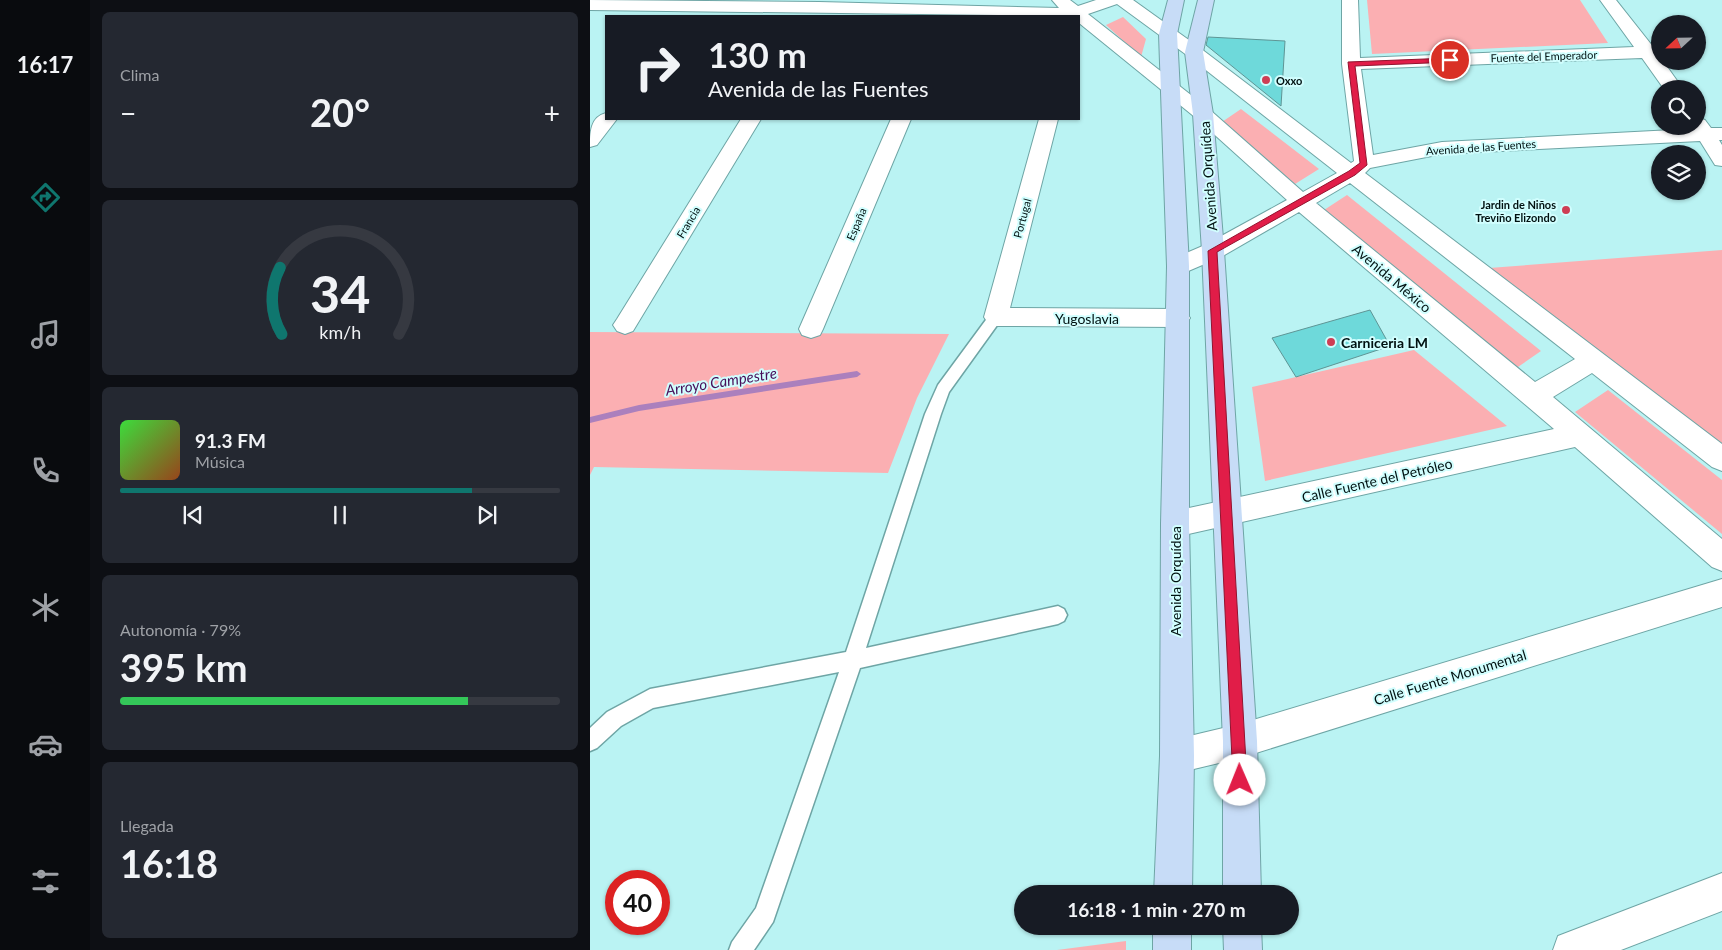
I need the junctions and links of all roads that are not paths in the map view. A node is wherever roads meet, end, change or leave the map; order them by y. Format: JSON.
{"nodes":[{"id":1,"x":1112,"y":0,"type":"edge"},
{"id":2,"x":1122,"y":0,"type":"edge"},
{"id":3,"x":1176,"y":0,"type":"edge"},
{"id":4,"x":1206,"y":0,"type":"edge"},
{"id":5,"x":1350,"y":0,"type":"edge"},
{"id":6,"x":1608,"y":0,"type":"edge"},
{"id":7,"x":590,"y":5,"type":"edge"},
{"id":8,"x":694,"y":7,"type":"edge"},
{"id":9,"x":1070,"y":10,"type":"edge"},
{"id":10,"x":816,"y":12,"type":"edge"},
{"id":11,"x":947,"y":13,"type":"edge"},
{"id":12,"x":1080,"y":18,"type":"edge"},
{"id":13,"x":1168,"y":34,"type":"junction"},
{"id":14,"x":1194,"y":52,"type":"junction"},
{"id":15,"x":1648,"y":52,"type":"junction"},
{"id":16,"x":1350,"y":64,"type":"junction"},
{"id":17,"x":1668,"y":80,"type":"edge"},
{"id":18,"x":1171,"y":88,"type":"junction"},
{"id":19,"x":1203,"y":114,"type":"junction"},
{"id":20,"x":606,"y":120,"type":"edge"},
{"id":21,"x":750,"y":120,"type":"edge"},
{"id":22,"x":901,"y":120,"type":"edge"},
{"id":23,"x":1048,"y":120,"type":"edge"},
{"id":24,"x":1708,"y":131,"type":"edge"},
{"id":25,"x":590,"y":141,"type":"edge"},
{"id":26,"x":1722,"y":160,"type":"edge"},
{"id":27,"x":1358,"y":168,"type":"junction"},
{"id":28,"x":1300,"y":201,"type":"junction"},
{"id":29,"x":1213,"y":251,"type":"junction"},
{"id":30,"x":1178,"y":266,"type":"junction"},
{"id":31,"x":996,"y":317,"type":"junction"},
{"id":32,"x":1178,"y":318,"type":"junction"},
{"id":33,"x":625,"y":325,"type":"dead end"},
{"id":34,"x":811,"y":329,"type":"dead end"},
{"id":35,"x":1594,"y":360,"type":"junction"},
{"id":36,"x":1534,"y":396,"type":"junction"},
{"id":37,"x":1578,"y":435,"type":"junction"},
{"id":38,"x":1722,"y":459,"type":"edge"},
{"id":39,"x":1227,"y":514,"type":"junction"},
{"id":40,"x":1175,"y":524,"type":"junction"},
{"id":41,"x":1722,"y":557,"type":"edge"},
{"id":42,"x":1722,"y":594,"type":"edge"},
{"id":43,"x":1058,"y":615,"type":"dead end"},
{"id":44,"x":853,"y":660,"type":"junction"},
{"id":45,"x":590,"y":741,"type":"edge"},
{"id":46,"x":1240,"y":741,"type":"junction"},
{"id":47,"x":1177,"y":756,"type":"junction"},
{"id":48,"x":1173,"y":885,"type":"edge"},
{"id":49,"x":1242,"y":885,"type":"edge"},
{"id":50,"x":1722,"y":892,"type":"edge"},
{"id":51,"x":1172,"y":935,"type":"edge"},
{"id":52,"x":1242,"y":935,"type":"edge"},
{"id":53,"x":740,"y":950,"type":"edge"},
{"id":54,"x":1172,"y":950,"type":"edge"},
{"id":55,"x":1243,"y":950,"type":"edge"},
{"id":56,"x":1572,"y":950,"type":"edge"}],
"edges":[{"from":1,"to":9,"type":"street"},
{"from":2,"to":13,"type":"street"},
{"from":3,"to":13,"type":"street","name":"Avenida Orquídea"},
{"from":4,"to":14,"type":"street","name":"Avenida Orquídea"},
{"from":5,"to":16,"type":"street"},
{"from":6,"to":15,"type":"street"},
{"from":7,"to":8,"type":"street"},
{"from":8,"to":10,"type":"street"},
{"from":9,"to":11,"type":"street"},
{"from":10,"to":11,"type":"street"},
{"from":12,"to":18,"type":"street","name":"Avenida México"},
{"from":13,"to":14,"type":"street"},
{"from":13,"to":18,"type":"street","name":"Avenida Orquídea"},
{"from":14,"to":19,"type":"street","name":"Avenida Orquídea"},
{"from":14,"to":27,"type":"street"},
{"from":15,"to":16,"type":"street","name":"Fuente del Emperador"},
{"from":15,"to":17,"type":"street"},
{"from":16,"to":27,"type":"street"},
{"from":18,"to":19,"type":"street","name":"Avenida México"},
{"from":18,"to":30,"type":"street","name":"Avenida Orquídea"},
{"from":19,"to":28,"type":"street","name":"Avenida México"},
{"from":19,"to":29,"type":"street","name":"Avenida Orquídea"},
{"from":20,"to":25,"type":"street"},
{"from":21,"to":33,"type":"street","name":"Francia"},
{"from":22,"to":34,"type":"street","name":"España"},
{"from":23,"to":31,"type":"street","name":"Portugal"},
{"from":24,"to":26,"type":"street"},
{"from":24,"to":27,"type":"street","name":"Avenida de las Fuentes"},
{"from":27,"to":28,"type":"street","name":"Avenida de las Fuentes"},
{"from":27,"to":35,"type":"street"},
{"from":28,"to":29,"type":"street","name":"Avenida de las Fuentes"},
{"from":28,"to":36,"type":"street","name":"Avenida México"},
{"from":29,"to":30,"type":"street","name":"Avenida de las Fuentes"},
{"from":29,"to":39,"type":"street","name":"Avenida Orquídea"},
{"from":30,"to":32,"type":"street","name":"Avenida Orquídea"},
{"from":31,"to":32,"type":"street","name":"Yugoslavia"},
{"from":31,"to":44,"type":"lane"},
{"from":32,"to":40,"type":"street","name":"Avenida Orquídea"},
{"from":35,"to":36,"type":"street"},
{"from":35,"to":38,"type":"street"},
{"from":36,"to":37,"type":"street","name":"Avenida México"},
{"from":37,"to":39,"type":"street","name":"Calle Fuente del Petróleo"},
{"from":37,"to":41,"type":"street","name":"Avenida México"},
{"from":39,"to":40,"type":"street","name":"Calle Fuente del Petróleo"},
{"from":39,"to":46,"type":"street","name":"Avenida Orquídea"},
{"from":40,"to":47,"type":"street","name":"Avenida Orquídea"},
{"from":42,"to":46,"type":"street","name":"Calle Fuente Monumental"},
{"from":43,"to":44,"type":"lane"},
{"from":44,"to":45,"type":"lane"},
{"from":44,"to":53,"type":"lane"},
{"from":46,"to":47,"type":"street","name":"Calle Fuente Monumental"},
{"from":46,"to":49,"type":"street","name":"Avenida Orquídea"},
{"from":47,"to":48,"type":"street","name":"Avenida Orquídea"},
{"from":50,"to":56,"type":"street"},
{"from":51,"to":54,"type":"street"},
{"from":52,"to":55,"type":"street"}]}
